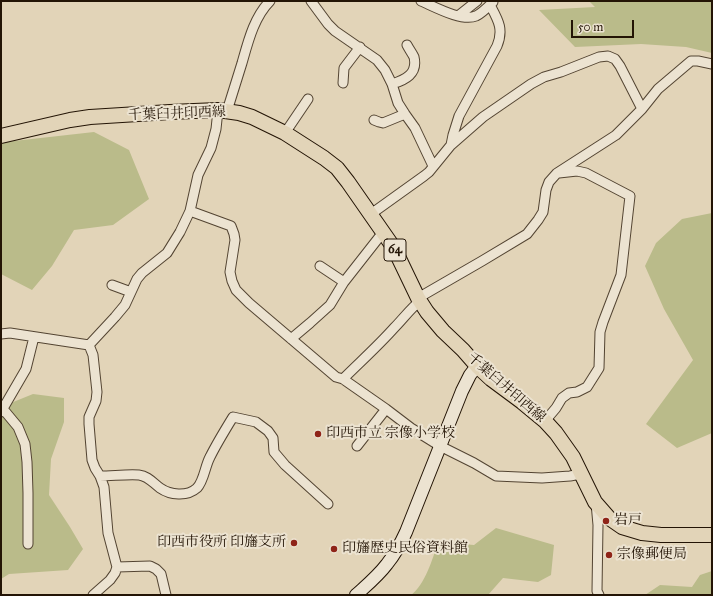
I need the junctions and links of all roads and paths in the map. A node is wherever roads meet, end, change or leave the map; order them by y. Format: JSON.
{"nodes":[{"id":1,"x":270,"y":1,"type":"edge"},
{"id":2,"x":311,"y":1,"type":"edge"},
{"id":3,"x":421,"y":1,"type":"edge"},
{"id":4,"x":477,"y":1,"type":"edge"},
{"id":5,"x":492,"y":3,"type":"edge"},
{"id":6,"x":458,"y":16,"type":"junction"},
{"id":7,"x":407,"y":45,"type":"dead end"},
{"id":8,"x":360,"y":48,"type":"junction"},
{"id":9,"x":712,"y":64,"type":"edge"},
{"id":10,"x":343,"y":83,"type":"dead end"},
{"id":11,"x":392,"y":84,"type":"junction"},
{"id":12,"x":308,"y":99,"type":"dead end"},
{"id":13,"x":642,"y":109,"type":"junction"},
{"id":14,"x":222,"y":111,"type":"junction"},
{"id":15,"x":405,"y":114,"type":"junction"},
{"id":16,"x":374,"y":120,"type":"dead end"},
{"id":17,"x":285,"y":134,"type":"junction"},
{"id":18,"x":1,"y":136,"type":"edge"},
{"id":19,"x":451,"y":146,"type":"junction"},
{"id":20,"x":433,"y":166,"type":"junction"},
{"id":21,"x":557,"y":173,"type":"junction"},
{"id":22,"x":190,"y":211,"type":"junction"},
{"id":23,"x":371,"y":214,"type":"junction"},
{"id":24,"x":384,"y":231,"type":"junction"},
{"id":25,"x":320,"y":266,"type":"dead end"},
{"id":26,"x":344,"y":282,"type":"junction"},
{"id":27,"x":112,"y":285,"type":"dead end"},
{"id":28,"x":131,"y":292,"type":"junction"},
{"id":29,"x":419,"y":300,"type":"junction"},
{"id":30,"x":1,"y":334,"type":"edge"},
{"id":31,"x":34,"y":337,"type":"junction"},
{"id":32,"x":291,"y":339,"type":"junction"},
{"id":33,"x":89,"y":345,"type":"junction"},
{"id":34,"x":477,"y":366,"type":"junction"},
{"id":35,"x":342,"y":379,"type":"junction"},
{"id":36,"x":386,"y":409,"type":"junction"},
{"id":37,"x":2,"y":410,"type":"edge"},
{"id":38,"x":545,"y":421,"type":"junction"},
{"id":39,"x":357,"y":446,"type":"dead end"},
{"id":40,"x":440,"y":446,"type":"junction"},
{"id":41,"x":581,"y":474,"type":"junction"},
{"id":42,"x":100,"y":476,"type":"junction"},
{"id":43,"x":596,"y":502,"type":"junction"},
{"id":44,"x":328,"y":504,"type":"dead end"},
{"id":45,"x":712,"y":535,"type":"edge"},
{"id":46,"x":28,"y":544,"type":"dead end"},
{"id":47,"x":117,"y":567,"type":"junction"},
{"id":48,"x":93,"y":595,"type":"edge"},
{"id":49,"x":166,"y":595,"type":"edge"},
{"id":50,"x":356,"y":595,"type":"edge"},
{"id":51,"x":599,"y":595,"type":"edge"}],
"edges":[{"from":1,"to":14,"type":"street"},
{"from":2,"to":8,"type":"street"},
{"from":3,"to":6,"type":"street"},
{"from":4,"to":6,"type":"street"},
{"from":5,"to":6,"type":"street"},
{"from":5,"to":19,"type":"street"},
{"from":7,"to":11,"type":"street"},
{"from":8,"to":10,"type":"street"},
{"from":8,"to":11,"type":"street"},
{"from":9,"to":13,"type":"street"},
{"from":11,"to":15,"type":"street"},
{"from":12,"to":17,"type":"street"},
{"from":13,"to":19,"type":"street"},
{"from":13,"to":21,"type":"street"},
{"from":14,"to":17,"type":"main road","name":"千葉臼井印西線","number":"64"},
{"from":14,"to":18,"type":"main road","name":"千葉臼井印西線","number":"64"},
{"from":14,"to":22,"type":"street"},
{"from":15,"to":16,"type":"street"},
{"from":15,"to":20,"type":"street"},
{"from":17,"to":23,"type":"main road","name":"千葉臼井印西線","number":"64"},
{"from":19,"to":20,"type":"street"},
{"from":20,"to":23,"type":"street"},
{"from":21,"to":29,"type":"street"},
{"from":21,"to":38,"type":"street"},
{"from":22,"to":28,"type":"street"},
{"from":22,"to":32,"type":"street"},
{"from":23,"to":24,"type":"main road","name":"千葉臼井印西線","number":"64"},
{"from":24,"to":26,"type":"street"},
{"from":24,"to":29,"type":"main road","name":"千葉臼井印西線","number":"64"},
{"from":25,"to":26,"type":"street"},
{"from":26,"to":32,"type":"street"},
{"from":27,"to":28,"type":"street"},
{"from":28,"to":33,"type":"street"},
{"from":29,"to":34,"type":"main road","name":"千葉臼井印西線","number":"64"},
{"from":29,"to":35,"type":"street"},
{"from":30,"to":31,"type":"street"},
{"from":31,"to":33,"type":"street"},
{"from":31,"to":37,"type":"street"},
{"from":32,"to":35,"type":"street"},
{"from":33,"to":42,"type":"street"},
{"from":34,"to":38,"type":"main road","name":"千葉臼井印西線","number":"64"},
{"from":34,"to":40,"type":"main road"},
{"from":35,"to":36,"type":"street"},
{"from":36,"to":39,"type":"street"},
{"from":36,"to":40,"type":"street"},
{"from":37,"to":46,"type":"street"},
{"from":38,"to":41,"type":"main road","name":"千葉臼井印西線","number":"64"},
{"from":40,"to":41,"type":"street"},
{"from":40,"to":50,"type":"main road"},
{"from":41,"to":43,"type":"main road","name":"千葉臼井印西線","number":"64"},
{"from":42,"to":44,"type":"street"},
{"from":42,"to":47,"type":"street"},
{"from":43,"to":45,"type":"main road","name":"千葉臼井印西線","number":"64"},
{"from":43,"to":51,"type":"street"},
{"from":47,"to":48,"type":"street"},
{"from":47,"to":49,"type":"street"}]}
